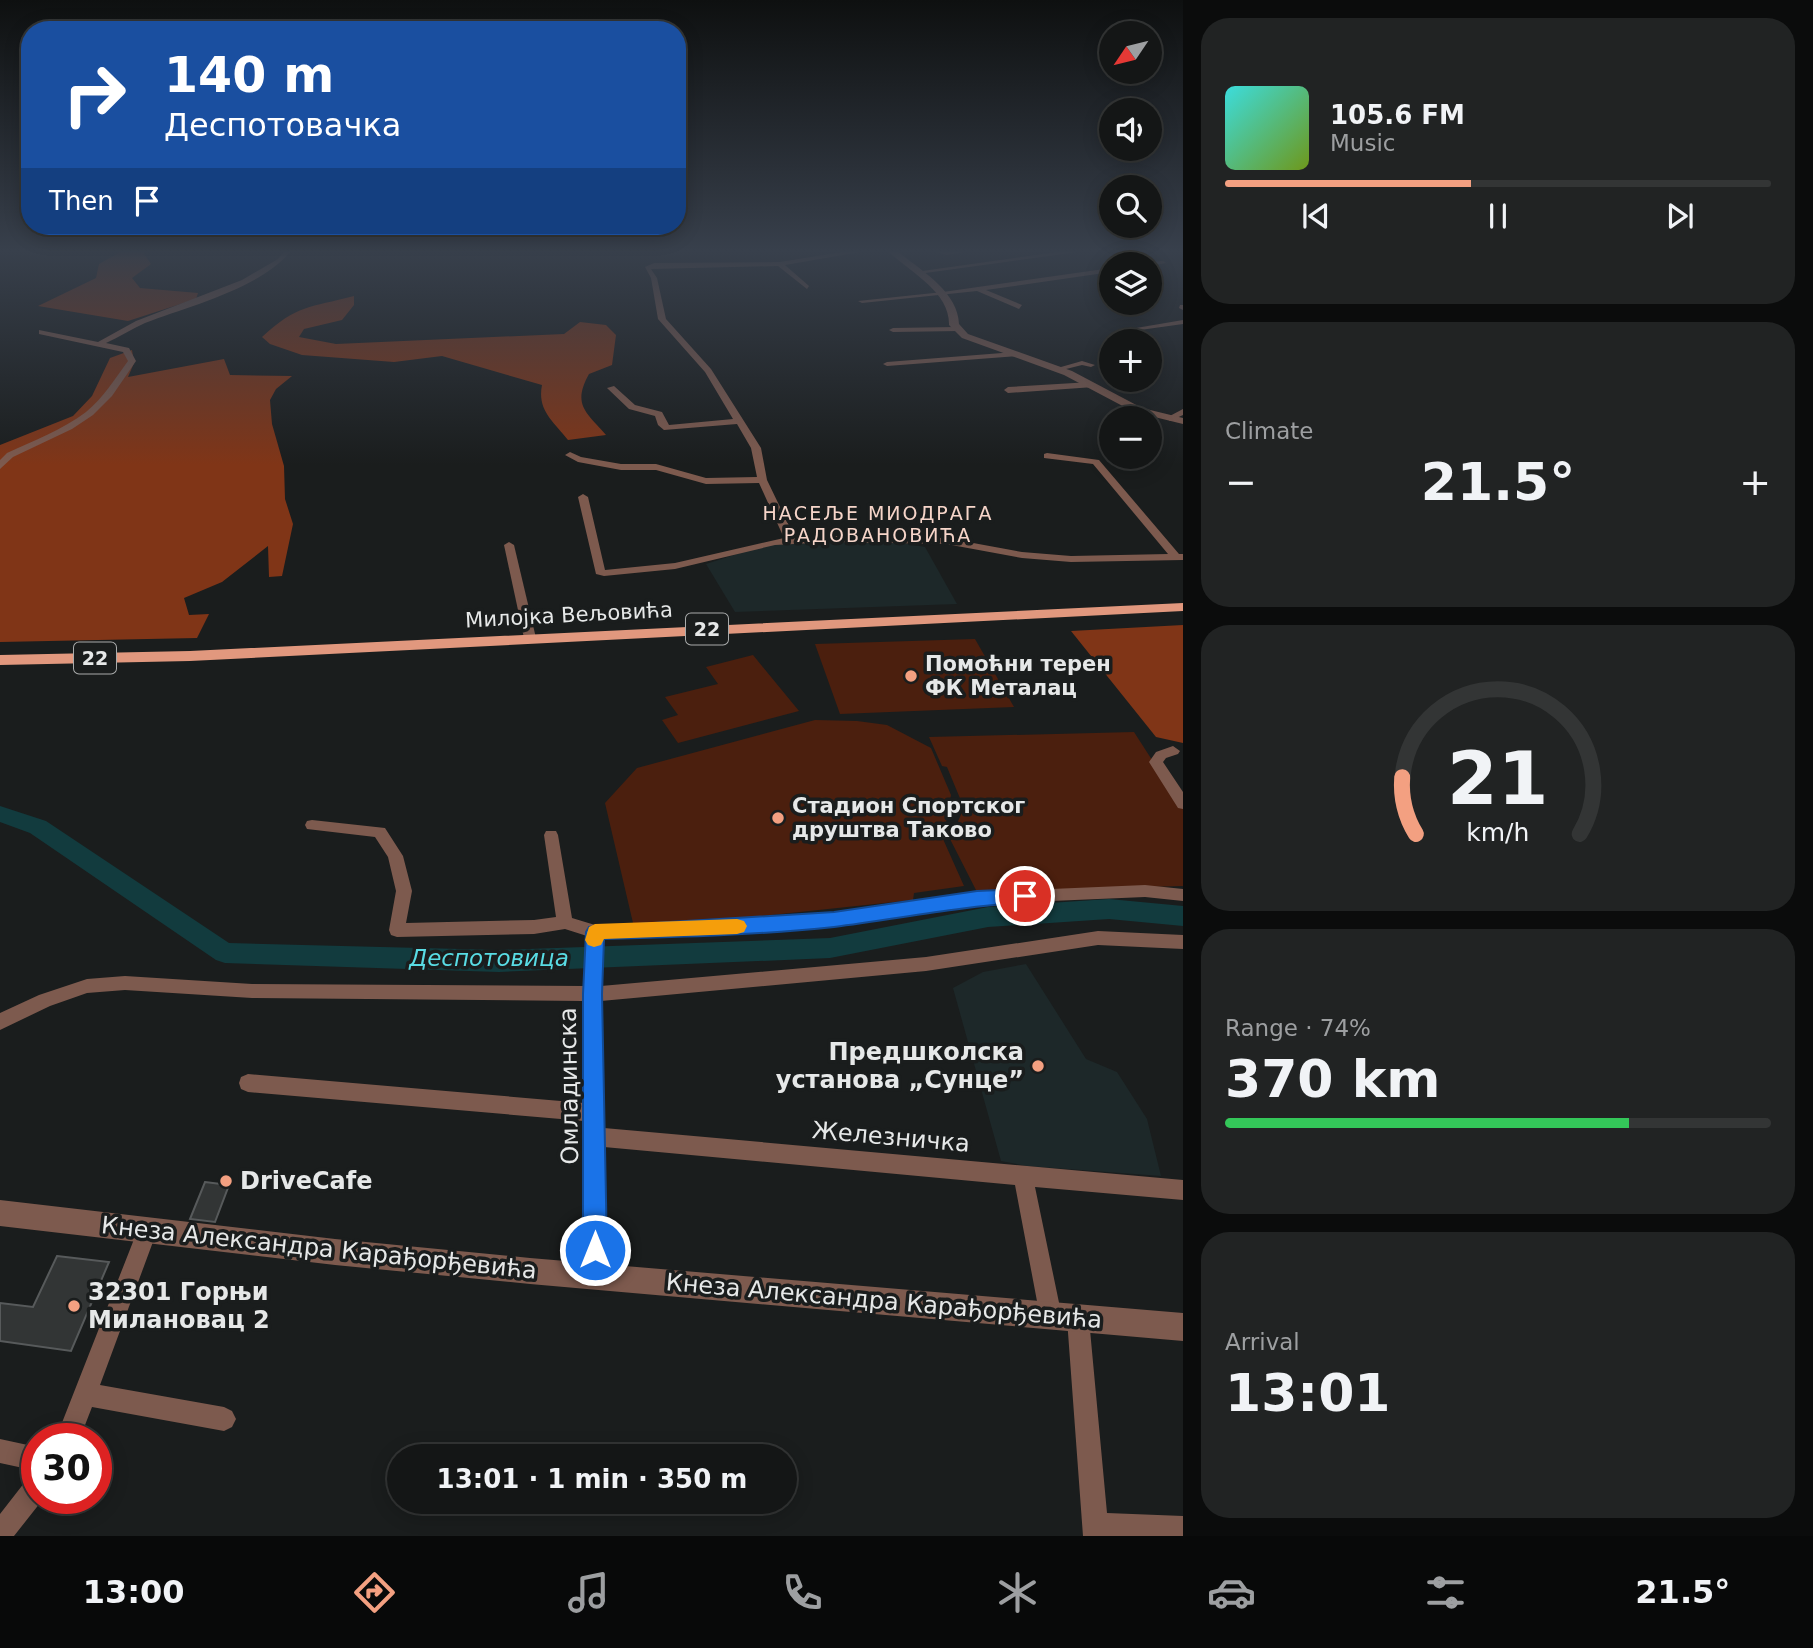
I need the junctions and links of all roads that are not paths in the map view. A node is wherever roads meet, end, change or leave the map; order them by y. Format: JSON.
{"nodes":[{"id":1,"x":143,"y":322,"type":"edge"},
{"id":2,"x":664,"y":322,"type":"edge"},
{"id":3,"x":954,"y":322,"type":"edge"},
{"id":4,"x":1183,"y":322,"type":"edge"},
{"id":5,"x":1140,"y":328,"type":"dead end"},
{"id":6,"x":956,"y":329,"type":"junction"},
{"id":7,"x":893,"y":330,"type":"dead end"},
{"id":8,"x":42,"y":332,"type":"dead end"},
{"id":9,"x":101,"y":343,"type":"junction"},
{"id":10,"x":1015,"y":354,"type":"junction"},
{"id":11,"x":887,"y":364,"type":"dead end"},
{"id":12,"x":1091,"y":365,"type":"dead end"},
{"id":13,"x":1058,"y":369,"type":"junction"},
{"id":14,"x":1091,"y":385,"type":"junction"},
{"id":15,"x":611,"y":388,"type":"dead end"},
{"id":16,"x":1008,"y":390,"type":"dead end"},
{"id":17,"x":1183,"y":412,"type":"edge"},
{"id":18,"x":1171,"y":418,"type":"junction"},
{"id":19,"x":740,"y":421,"type":"junction"},
{"id":20,"x":1183,"y":421,"type":"edge"},
{"id":21,"x":570,"y":455,"type":"dead end"},
{"id":22,"x":1047,"y":456,"type":"dead end"},
{"id":23,"x":0,"y":466,"type":"edge"},
{"id":24,"x":762,"y":480,"type":"junction"},
{"id":25,"x":583,"y":497,"type":"dead end"},
{"id":26,"x":791,"y":541,"type":"junction"},
{"id":27,"x":509,"y":545,"type":"dead end"},
{"id":28,"x":1179,"y":557,"type":"edge"},
{"id":29,"x":1183,"y":607,"type":"edge"},
{"id":30,"x":530,"y":638,"type":"junction"},
{"id":31,"x":0,"y":660,"type":"edge"},
{"id":32,"x":1173,"y":751,"type":"dead end"},
{"id":33,"x":1183,"y":804,"type":"edge"},
{"id":34,"x":312,"y":825,"type":"dead end"},
{"id":35,"x":551,"y":835,"type":"dead end"},
{"id":36,"x":1183,"y":895,"type":"edge"},
{"id":37,"x":565,"y":922,"type":"junction"},
{"id":38,"x":595,"y":937,"type":"junction"},
{"id":39,"x":1183,"y":942,"type":"edge"},
{"id":40,"x":593,"y":987,"type":"junction"},
{"id":41,"x":1,"y":1020,"type":"edge"},
{"id":42,"x":248,"y":1083,"type":"dead end"},
{"id":43,"x":595,"y":1113,"type":"junction"},
{"id":44,"x":594,"y":1137,"type":"junction"},
{"id":45,"x":1023,"y":1176,"type":"junction"},
{"id":46,"x":1183,"y":1190,"type":"edge"},
{"id":47,"x":0,"y":1213,"type":"edge"},
{"id":48,"x":147,"y":1231,"type":"junction"},
{"id":49,"x":596,"y":1276,"type":"junction"},
{"id":50,"x":1064,"y":1318,"type":"junction"},
{"id":51,"x":1183,"y":1327,"type":"edge"},
{"id":52,"x":86,"y":1394,"type":"junction"},
{"id":53,"x":224,"y":1419,"type":"dead end"},
{"id":54,"x":74,"y":1423,"type":"edge"},
{"id":55,"x":0,"y":1451,"type":"edge"},
{"id":56,"x":21,"y":1456,"type":"edge"},
{"id":57,"x":21,"y":1507,"type":"edge"},
{"id":58,"x":1183,"y":1529,"type":"edge"},
{"id":59,"x":1095,"y":1530,"type":"edge"},
{"id":60,"x":0,"y":1534,"type":"edge"}],
"edges":[{"from":1,"to":9,"type":"street"},
{"from":2,"to":19,"type":"street"},
{"from":3,"to":6,"type":"street"},
{"from":4,"to":5,"type":"street"},
{"from":6,"to":7,"type":"street"},
{"from":6,"to":10,"type":"street"},
{"from":8,"to":9,"type":"street"},
{"from":9,"to":23,"type":"street"},
{"from":10,"to":11,"type":"street"},
{"from":10,"to":13,"type":"street"},
{"from":12,"to":13,"type":"street"},
{"from":13,"to":14,"type":"street"},
{"from":14,"to":16,"type":"street"},
{"from":14,"to":18,"type":"street"},
{"from":15,"to":19,"type":"street"},
{"from":17,"to":18,"type":"street"},
{"from":18,"to":20,"type":"street"},
{"from":19,"to":24,"type":"street"},
{"from":21,"to":24,"type":"street"},
{"from":22,"to":28,"type":"street"},
{"from":24,"to":26,"type":"street"},
{"from":25,"to":26,"type":"street"},
{"from":26,"to":28,"type":"street"},
{"from":27,"to":30,"type":"street"},
{"from":29,"to":30,"type":"main road","name":"Милојка Вељовића","number":"22"},
{"from":30,"to":31,"type":"main road","name":"Милојка Вељовића","number":"22"},
{"from":32,"to":33,"type":"street"},
{"from":34,"to":37,"type":"street"},
{"from":35,"to":37,"type":"street"},
{"from":36,"to":38,"type":"street"},
{"from":37,"to":38,"type":"street"},
{"from":38,"to":40,"type":"street","name":"Омладинска"},
{"from":39,"to":40,"type":"street"},
{"from":40,"to":41,"type":"street"},
{"from":40,"to":43,"type":"street","name":"Омладинска"},
{"from":42,"to":43,"type":"street"},
{"from":43,"to":44,"type":"street","name":"Омладинска"},
{"from":44,"to":45,"type":"street","name":"Железничка"},
{"from":44,"to":49,"type":"street","name":"Омладинска"},
{"from":45,"to":46,"type":"street","name":"Железничка"},
{"from":45,"to":50,"type":"street"},
{"from":47,"to":48,"type":"street","name":"Кнеза Александра Карађорђевића"},
{"from":48,"to":49,"type":"street","name":"Кнеза Александра Карађорђевића"},
{"from":48,"to":52,"type":"street"},
{"from":49,"to":50,"type":"street","name":"Кнеза Александра Карађорђевића"},
{"from":50,"to":51,"type":"street","name":"Кнеза Александра Карађорђевића"},
{"from":50,"to":59,"type":"street"},
{"from":52,"to":53,"type":"street"},
{"from":52,"to":54,"type":"street"},
{"from":55,"to":56,"type":"street"},
{"from":57,"to":60,"type":"street"},
{"from":58,"to":59,"type":"street"}]}
